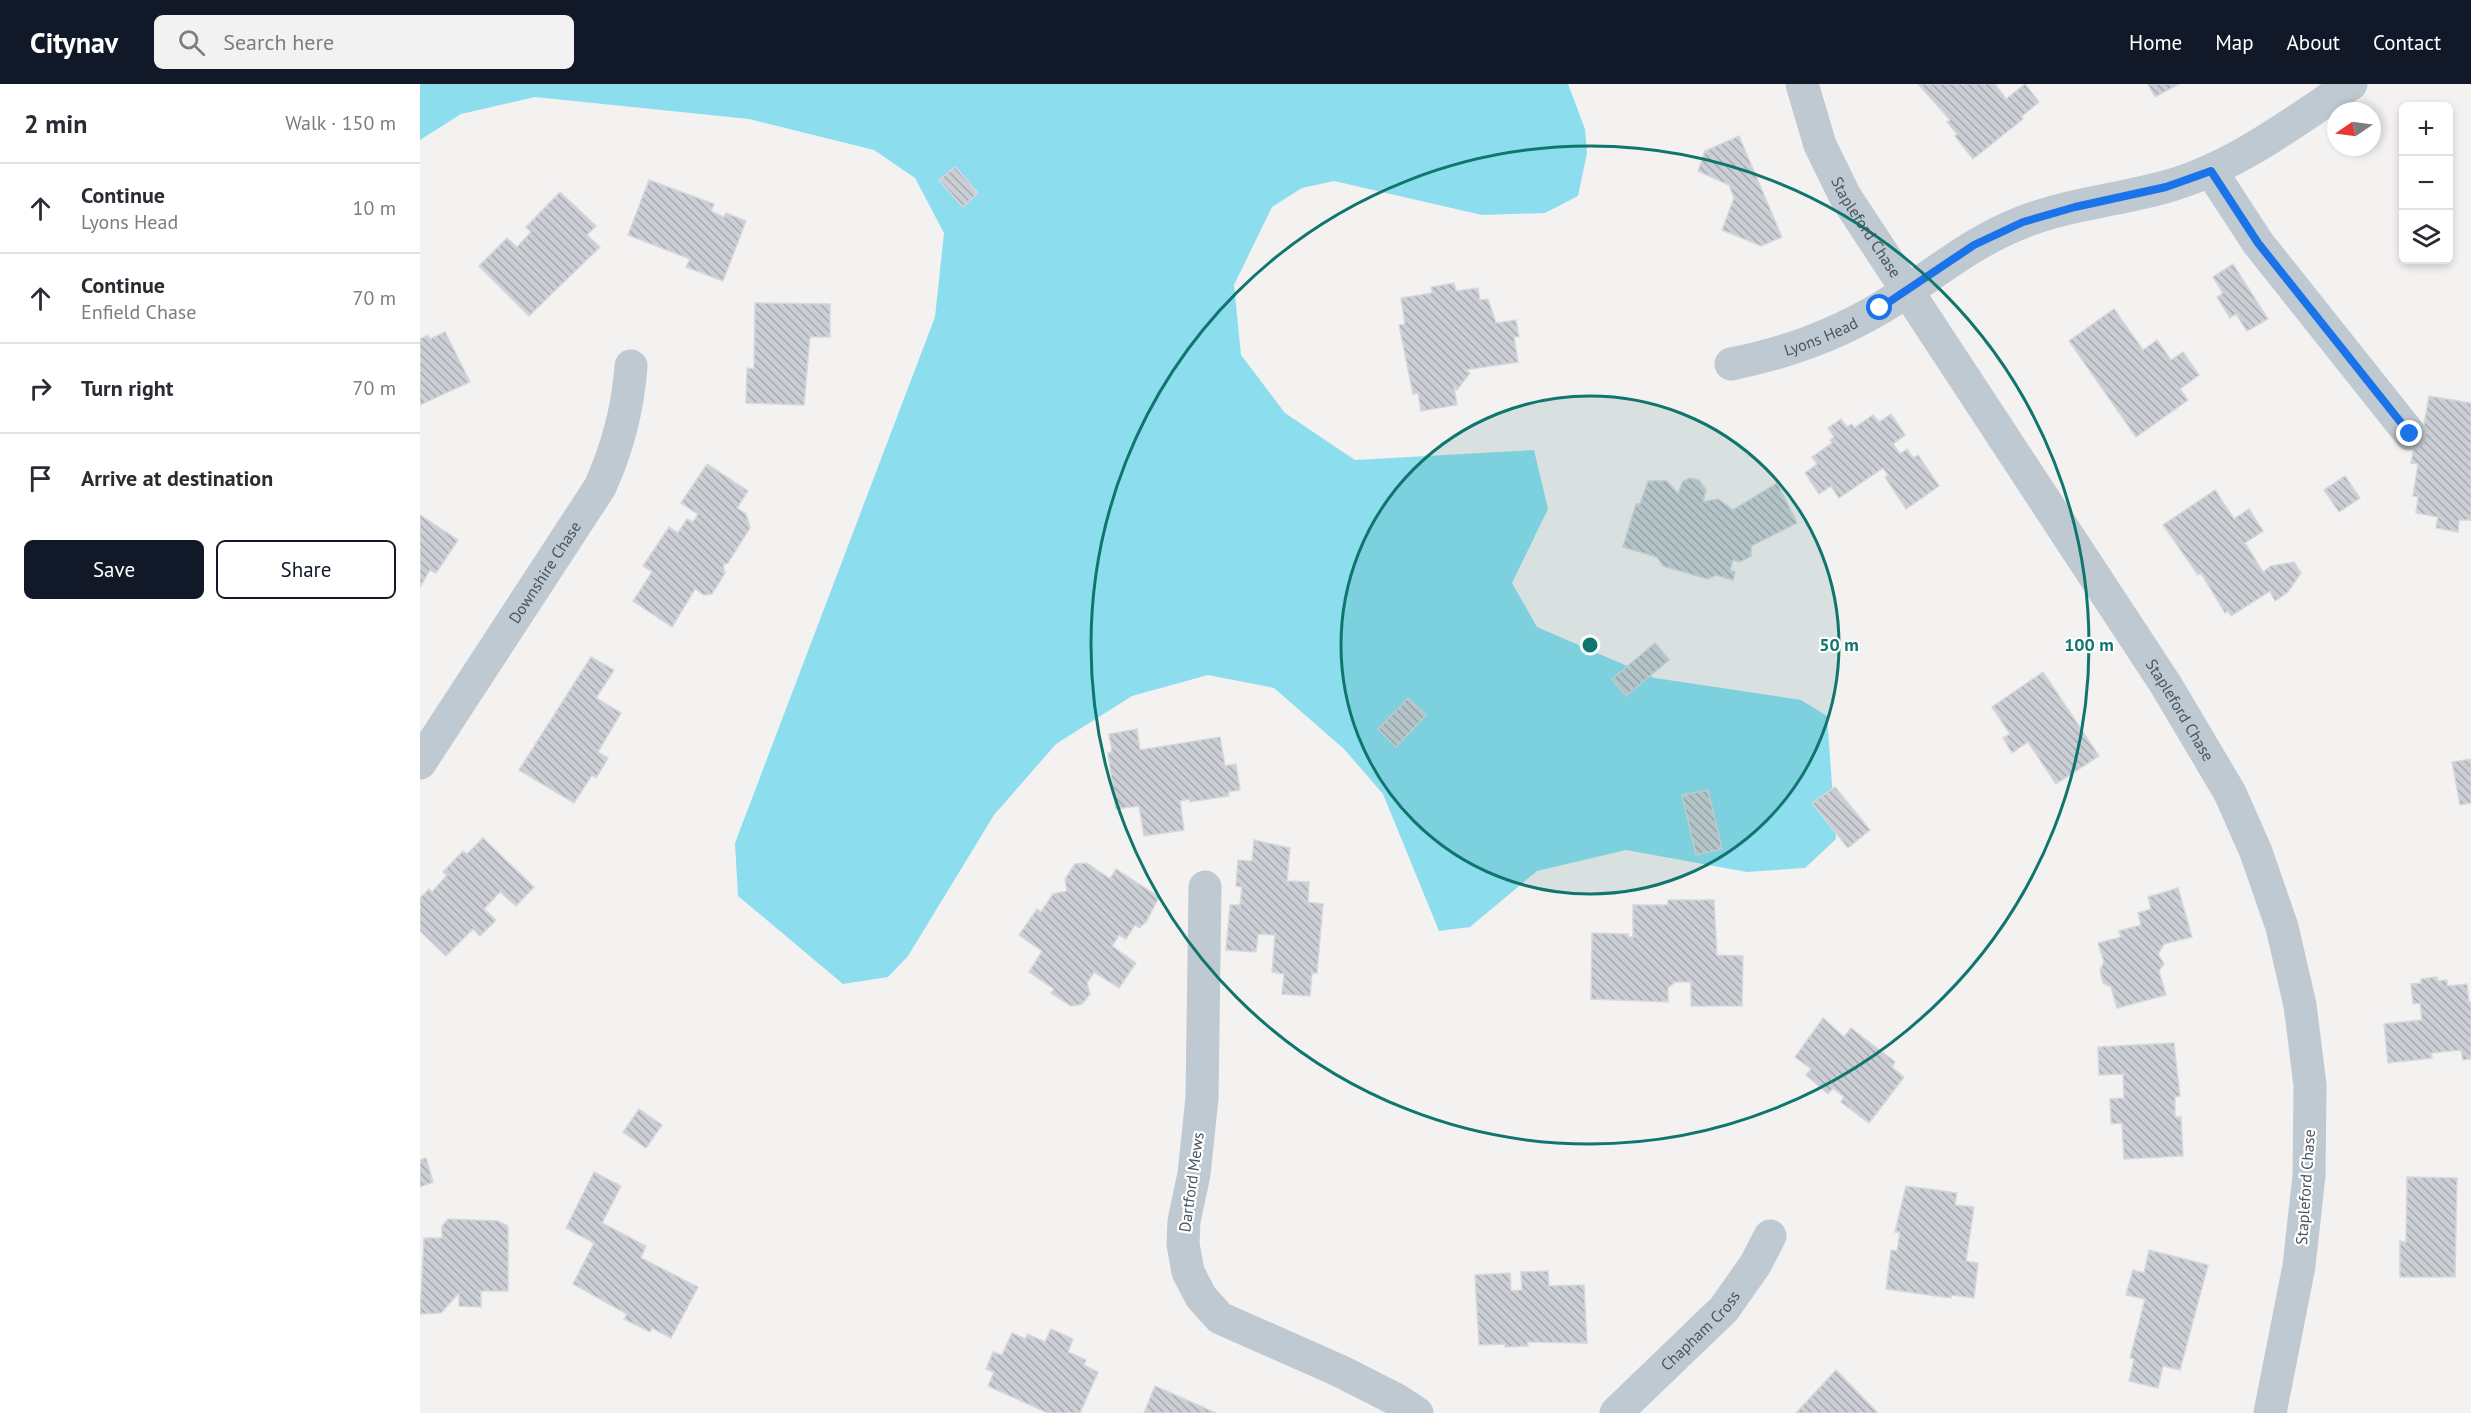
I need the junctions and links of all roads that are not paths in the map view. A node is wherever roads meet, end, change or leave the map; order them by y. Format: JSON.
{"nodes":[{"id":1,"x":1802,"y":84,"type":"edge"},
{"id":2,"x":2351,"y":84,"type":"edge"},
{"id":3,"x":2211,"y":171,"type":"junction"},
{"id":4,"x":1906,"y":291,"type":"junction"},
{"id":5,"x":1731,"y":364,"type":"dead end"},
{"id":6,"x":631,"y":366,"type":"dead end"},
{"id":7,"x":2410,"y":434,"type":"dead end"},
{"id":8,"x":420,"y":763,"type":"edge"},
{"id":9,"x":1205,"y":887,"type":"dead end"},
{"id":10,"x":1770,"y":1236,"type":"dead end"},
{"id":11,"x":1417,"y":1413,"type":"edge"},
{"id":12,"x":1616,"y":1413,"type":"edge"},
{"id":13,"x":2270,"y":1413,"type":"edge"}],
"edges":[{"from":1,"to":4,"type":"street","name":"Stapleford Chase"},
{"from":2,"to":3,"type":"street","name":"Lyons Head"},
{"from":3,"to":4,"type":"street","name":"Lyons Head"},
{"from":3,"to":7,"type":"street"},
{"from":4,"to":5,"type":"street","name":"Lyons Head"},
{"from":4,"to":13,"type":"street","name":"Stapleford Chase"},
{"from":6,"to":8,"type":"street","name":"Downshire Chase"},
{"from":9,"to":11,"type":"street","name":"Dartford Mews"},
{"from":10,"to":12,"type":"street","name":"Chapham Cross"}]}
